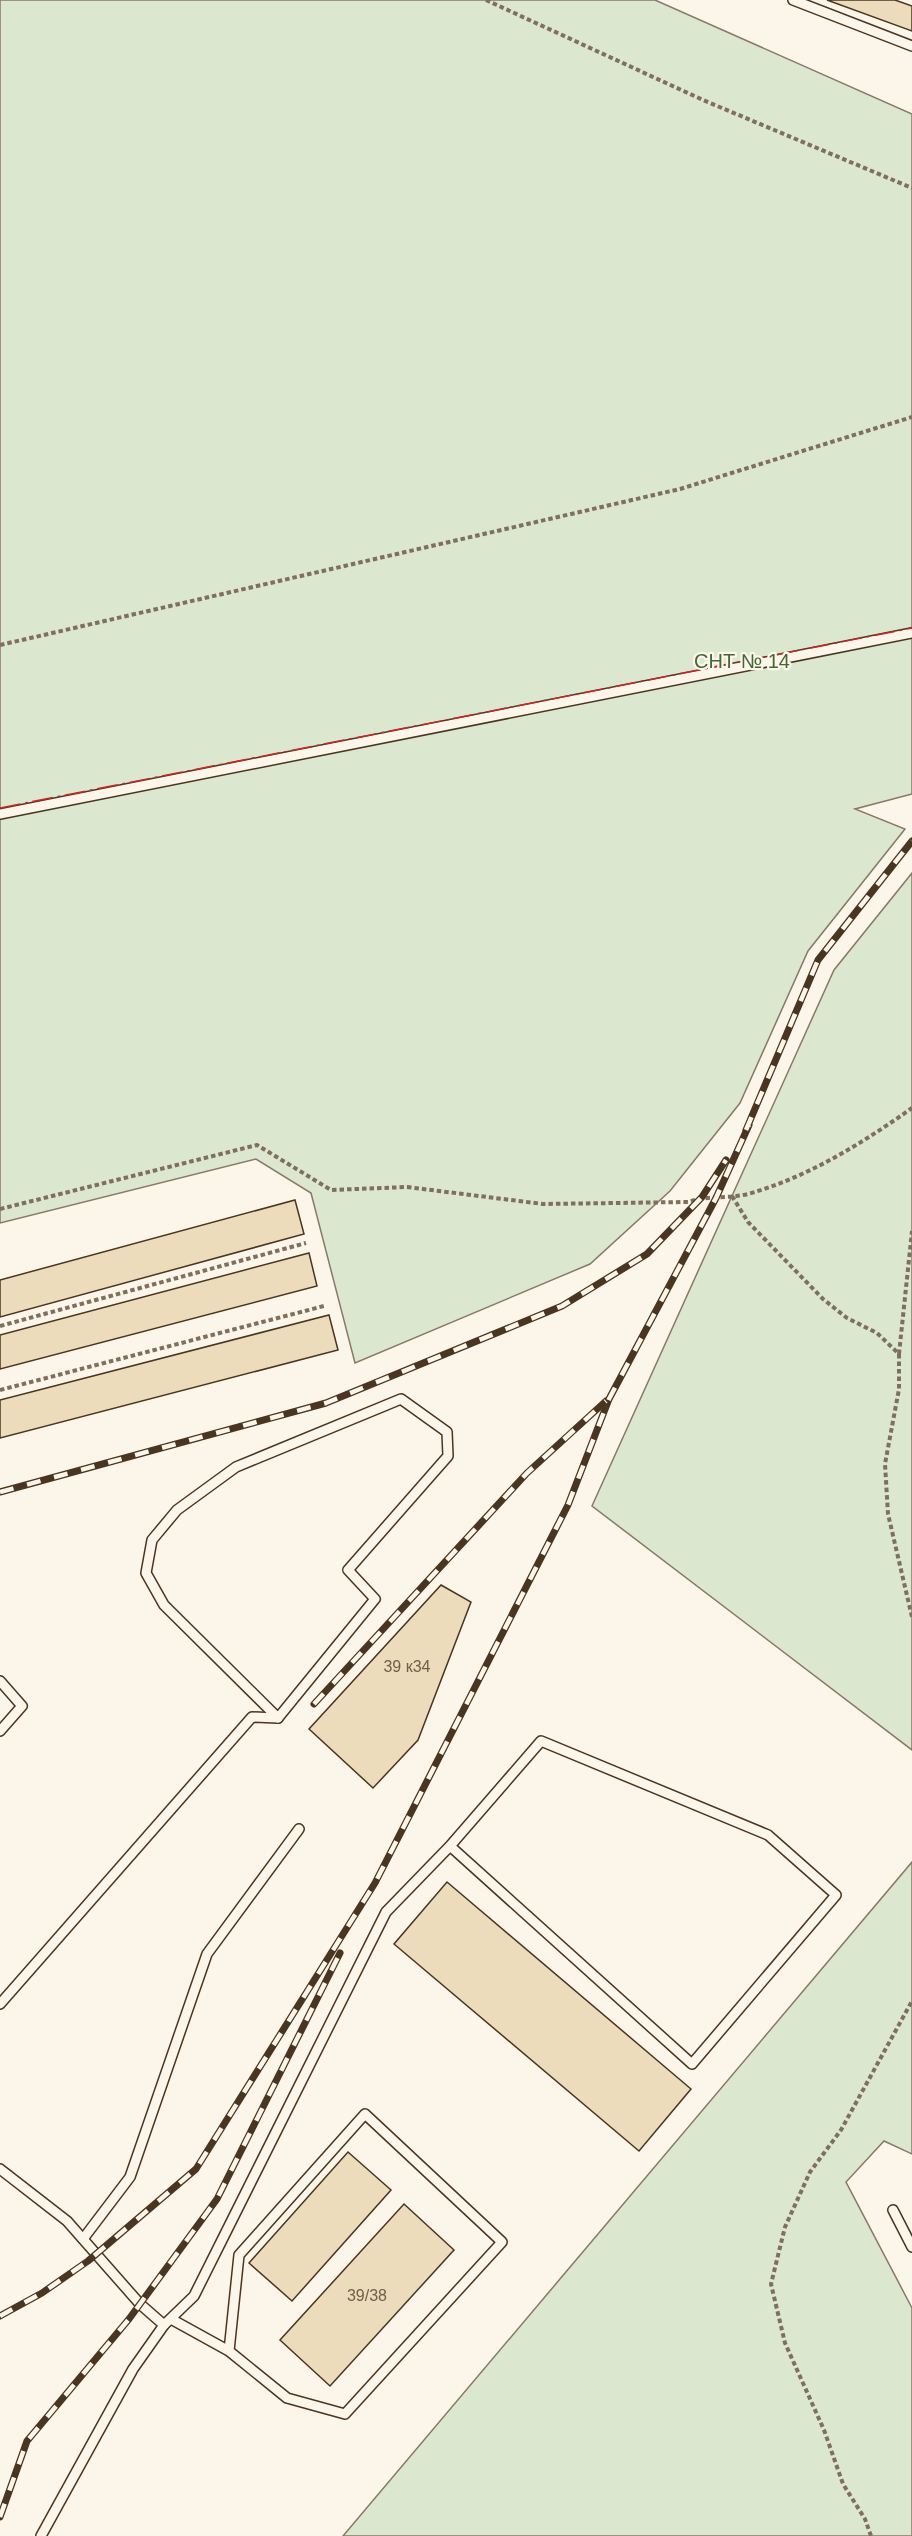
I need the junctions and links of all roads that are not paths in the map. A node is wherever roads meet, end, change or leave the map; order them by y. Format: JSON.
{"nodes":[{"id":1,"x":793,"y":0,"type":"edge"},
{"id":2,"x":912,"y":46,"type":"edge"},
{"id":3,"x":912,"y":633,"type":"edge"},
{"id":4,"x":0,"y":814,"type":"edge"},
{"id":5,"x":0,"y":1681,"type":"edge"},
{"id":6,"x":278,"y":1718,"type":"junction"},
{"id":7,"x":0,"y":1731,"type":"edge"},
{"id":8,"x":299,"y":1829,"type":"dead end"},
{"id":9,"x":450,"y":1846,"type":"junction"},
{"id":10,"x":0,"y":2004,"type":"edge"},
{"id":11,"x":0,"y":2169,"type":"edge"},
{"id":12,"x":893,"y":2210,"type":"dead end"},
{"id":13,"x":83,"y":2239,"type":"junction"},
{"id":14,"x":912,"y":2247,"type":"edge"},
{"id":15,"x":167,"y":2322,"type":"junction"},
{"id":16,"x":229,"y":2350,"type":"junction"},
{"id":17,"x":41,"y":2536,"type":"edge"}],
"edges":[{"from":1,"to":2,"type":"lane"},
{"from":3,"to":4,"type":"lane"},
{"from":5,"to":7,"type":"lane"},
{"from":6,"to":6,"type":"lane"},
{"from":6,"to":10,"type":"lane"},
{"from":8,"to":13,"type":"lane"},
{"from":9,"to":9,"type":"lane"},
{"from":9,"to":15,"type":"lane"},
{"from":11,"to":13,"type":"lane"},
{"from":12,"to":14,"type":"lane"},
{"from":13,"to":15,"type":"lane"},
{"from":15,"to":16,"type":"lane"},
{"from":15,"to":17,"type":"lane"},
{"from":16,"to":16,"type":"lane"}]}
